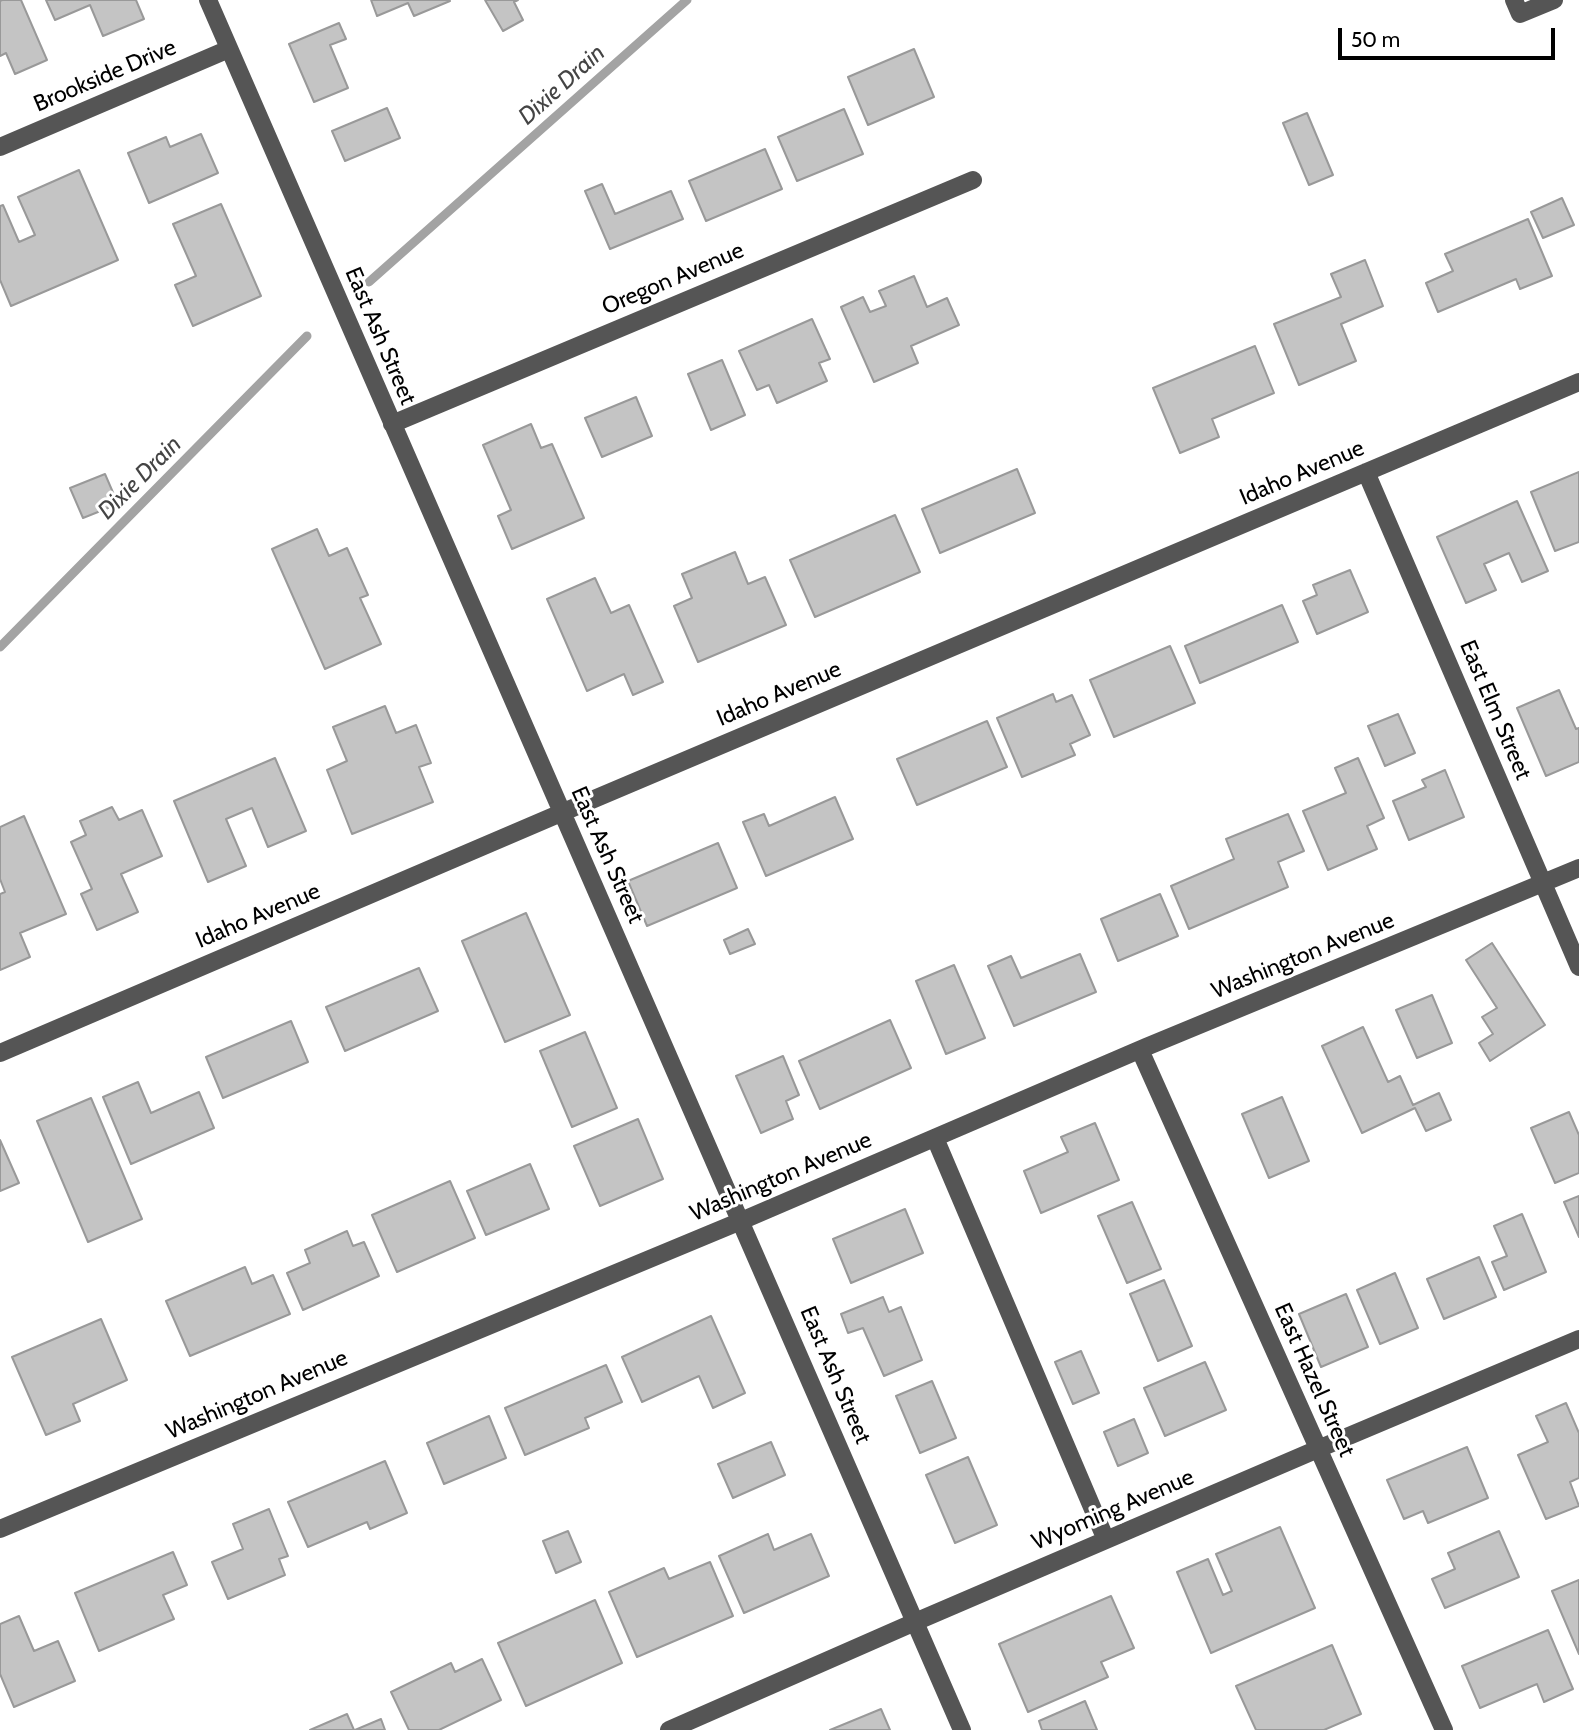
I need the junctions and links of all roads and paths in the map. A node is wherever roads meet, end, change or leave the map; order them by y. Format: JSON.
{"nodes":[{"id":1,"x":208,"y":0,"type":"edge"},
{"id":2,"x":1554,"y":0,"type":"edge"},
{"id":3,"x":1517,"y":7,"type":"edge"},
{"id":4,"x":229,"y":49,"type":"junction"},
{"id":5,"x":0,"y":147,"type":"edge"},
{"id":6,"x":973,"y":180,"type":"dead end"},
{"id":7,"x":1579,"y":382,"type":"edge"},
{"id":8,"x":392,"y":424,"type":"junction"},
{"id":9,"x":1366,"y":472,"type":"junction"},
{"id":10,"x":561,"y":813,"type":"junction"},
{"id":11,"x":1579,"y":868,"type":"edge"},
{"id":12,"x":1543,"y":883,"type":"junction"},
{"id":13,"x":1579,"y":967,"type":"edge"},
{"id":14,"x":1140,"y":1050,"type":"junction"},
{"id":15,"x":0,"y":1053,"type":"edge"},
{"id":16,"x":935,"y":1138,"type":"junction"},
{"id":17,"x":741,"y":1221,"type":"junction"},
{"id":18,"x":1579,"y":1339,"type":"edge"},
{"id":19,"x":1318,"y":1448,"type":"junction"},
{"id":20,"x":0,"y":1529,"type":"edge"},
{"id":21,"x":1105,"y":1540,"type":"junction"},
{"id":22,"x":915,"y":1622,"type":"junction"},
{"id":23,"x":668,"y":1730,"type":"edge"},
{"id":24,"x":962,"y":1730,"type":"edge"},
{"id":25,"x":1444,"y":1730,"type":"edge"}],
"edges":[{"from":1,"to":4,"type":"street","name":"East Ash Street"},
{"from":2,"to":3,"type":"street"},
{"from":4,"to":5,"type":"street","name":"Brookside Drive"},
{"from":4,"to":8,"type":"street","name":"East Ash Street"},
{"from":6,"to":8,"type":"street","name":"Oregon Avenue"},
{"from":7,"to":9,"type":"street","name":"Idaho Avenue"},
{"from":8,"to":10,"type":"street","name":"East Ash Street"},
{"from":9,"to":10,"type":"street","name":"Idaho Avenue"},
{"from":9,"to":12,"type":"street","name":"East Elm Street"},
{"from":10,"to":15,"type":"street","name":"Idaho Avenue"},
{"from":10,"to":17,"type":"street","name":"East Ash Street"},
{"from":11,"to":12,"type":"street","name":"Washington Avenue"},
{"from":12,"to":13,"type":"street","name":"East Elm Street"},
{"from":12,"to":14,"type":"street","name":"Washington Avenue"},
{"from":14,"to":16,"type":"street","name":"Washington Avenue"},
{"from":14,"to":19,"type":"street","name":"East Hazel Street"},
{"from":16,"to":17,"type":"street","name":"Washington Avenue"},
{"from":16,"to":21,"type":"street"},
{"from":17,"to":20,"type":"street","name":"Washington Avenue"},
{"from":17,"to":22,"type":"street","name":"East Ash Street"},
{"from":18,"to":19,"type":"street","name":"Wyoming Avenue"},
{"from":19,"to":21,"type":"street","name":"Wyoming Avenue"},
{"from":19,"to":25,"type":"street","name":"East Hazel Street"},
{"from":21,"to":22,"type":"street","name":"Wyoming Avenue"},
{"from":22,"to":23,"type":"street","name":"Wyoming Avenue"},
{"from":22,"to":24,"type":"street","name":"East Ash Street"}]}
